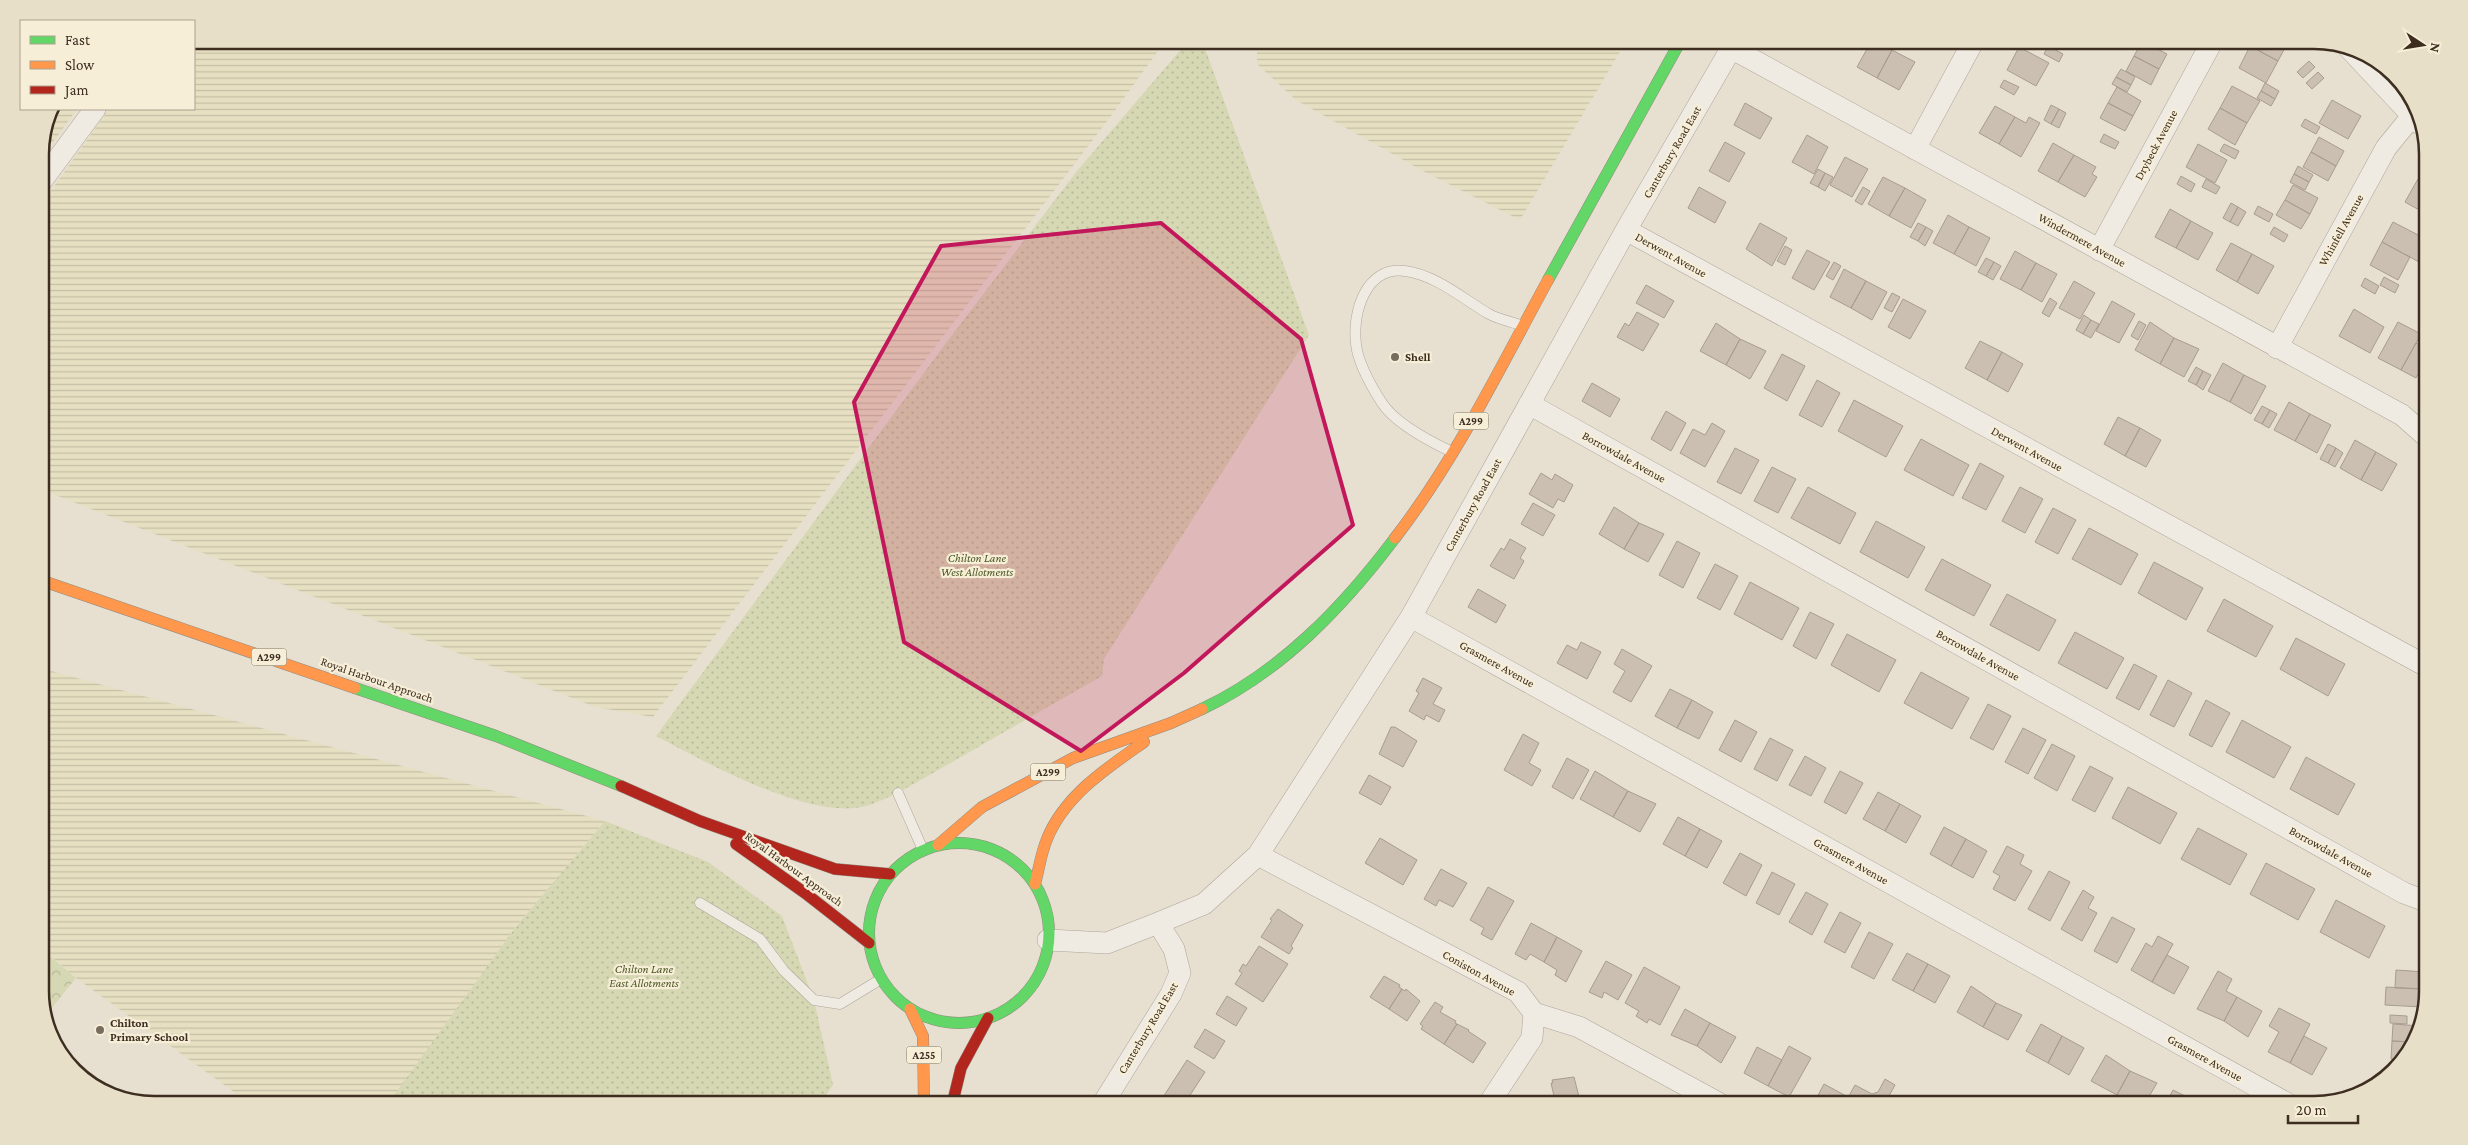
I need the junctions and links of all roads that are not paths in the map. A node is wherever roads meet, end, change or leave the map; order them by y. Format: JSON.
{"nodes":[{"id":1,"x":1676,"y":49,"type":"edge"},
{"id":2,"x":1730,"y":49,"type":"edge"},
{"id":3,"x":1742,"y":49,"type":"edge"},
{"id":4,"x":1969,"y":49,"type":"edge"},
{"id":5,"x":2208,"y":49,"type":"edge"},
{"id":6,"x":2359,"y":59,"type":"edge"},
{"id":7,"x":94,"y":110,"type":"edge"},
{"id":8,"x":2412,"y":116,"type":"edge"},
{"id":9,"x":2414,"y":122,"type":"edge"},
{"id":10,"x":1915,"y":149,"type":"junction"},
{"id":11,"x":49,"y":172,"type":"edge"},
{"id":12,"x":1626,"y":230,"type":"junction"},
{"id":13,"x":2099,"y":250,"type":"junction"},
{"id":14,"x":1524,"y":326,"type":"junction"},
{"id":15,"x":2277,"y":348,"type":"junction"},
{"id":16,"x":1529,"y":404,"type":"junction"},
{"id":17,"x":2419,"y":430,"type":"edge"},
{"id":18,"x":1453,"y":453,"type":"junction"},
{"id":19,"x":49,"y":583,"type":"edge"},
{"id":20,"x":1411,"y":617,"type":"junction"},
{"id":21,"x":2419,"y":662,"type":"edge"},
{"id":22,"x":1171,"y":723,"type":"junction"},
{"id":23,"x":898,"y":793,"type":"dead end"},
{"id":24,"x":700,"y":822,"type":"junction"},
{"id":25,"x":938,"y":845,"type":"junction"},
{"id":26,"x":923,"y":850,"type":"junction"},
{"id":27,"x":1258,"y":855,"type":"junction"},
{"id":28,"x":890,"y":874,"type":"junction"},
{"id":29,"x":1034,"y":884,"type":"junction"},
{"id":30,"x":2419,"y":898,"type":"edge"},
{"id":31,"x":700,"y":903,"type":"dead end"},
{"id":32,"x":1158,"y":923,"type":"junction"},
{"id":33,"x":1048,"y":940,"type":"junction"},
{"id":34,"x":869,"y":943,"type":"junction"},
{"id":35,"x":881,"y":979,"type":"junction"},
{"id":36,"x":910,"y":1009,"type":"junction"},
{"id":37,"x":1534,"y":1013,"type":"junction"},
{"id":38,"x":988,"y":1018,"type":"junction"},
{"id":39,"x":925,"y":1096,"type":"edge"},
{"id":40,"x":954,"y":1096,"type":"edge"},
{"id":41,"x":1108,"y":1096,"type":"edge"},
{"id":42,"x":1494,"y":1096,"type":"edge"},
{"id":43,"x":1706,"y":1096,"type":"edge"},
{"id":44,"x":2274,"y":1096,"type":"edge"}],
"edges":[{"from":1,"to":14,"type":"main road","number":"A299"},
{"from":2,"to":12,"type":"street","name":"Canterbury Road East"},
{"from":3,"to":10,"type":"street","name":"Windermere Avenue"},
{"from":4,"to":10,"type":"street"},
{"from":5,"to":13,"type":"street","name":"Drybeck Avenue"},
{"from":6,"to":8,"type":"street"},
{"from":7,"to":11,"type":"street"},
{"from":9,"to":15,"type":"street","name":"Whinfell Avenue"},
{"from":10,"to":13,"type":"street","name":"Windermere Avenue"},
{"from":12,"to":16,"type":"street","name":"Canterbury Road East"},
{"from":12,"to":21,"type":"street","name":"Derwent Avenue"},
{"from":13,"to":15,"type":"street","name":"Windermere Avenue"},
{"from":14,"to":18,"type":"main road","number":"A299"},
{"from":14,"to":18,"type":"lane"},
{"from":15,"to":17,"type":"street","name":"Windermere Avenue"},
{"from":16,"to":20,"type":"street","name":"Canterbury Road East"},
{"from":16,"to":30,"type":"street","name":"Borrowdale Avenue"},
{"from":18,"to":22,"type":"main road","number":"A299"},
{"from":19,"to":24,"type":"main road","name":"Royal Harbour Approach","number":"A299"},
{"from":20,"to":27,"type":"street","name":"Canterbury Road East"},
{"from":20,"to":44,"type":"street","name":"Grasmere Avenue"},
{"from":22,"to":25,"type":"main road","number":"A299"},
{"from":22,"to":29,"type":"main road","number":"A299"},
{"from":23,"to":26,"type":"lane"},
{"from":24,"to":28,"type":"main road","name":"Royal Harbour Approach","number":"A299"},
{"from":24,"to":34,"type":"main road","name":"Royal Harbour Approach","number":"A299"},
{"from":25,"to":26,"type":"main road"},
{"from":25,"to":29,"type":"main road"},
{"from":26,"to":28,"type":"main road"},
{"from":27,"to":32,"type":"street","name":"Canterbury Road East"},
{"from":27,"to":37,"type":"street","name":"Coniston Avenue"},
{"from":28,"to":34,"type":"main road"},
{"from":29,"to":33,"type":"main road"},
{"from":31,"to":35,"type":"lane"},
{"from":32,"to":33,"type":"street","name":"Canterbury Road East"},
{"from":32,"to":41,"type":"street","name":"Canterbury Road East"},
{"from":33,"to":38,"type":"main road"},
{"from":34,"to":35,"type":"main road"},
{"from":35,"to":36,"type":"main road"},
{"from":36,"to":38,"type":"main road"},
{"from":36,"to":39,"type":"main road","number":"A255"},
{"from":37,"to":42,"type":"street"},
{"from":37,"to":43,"type":"street"},
{"from":38,"to":40,"type":"main road"}]}
